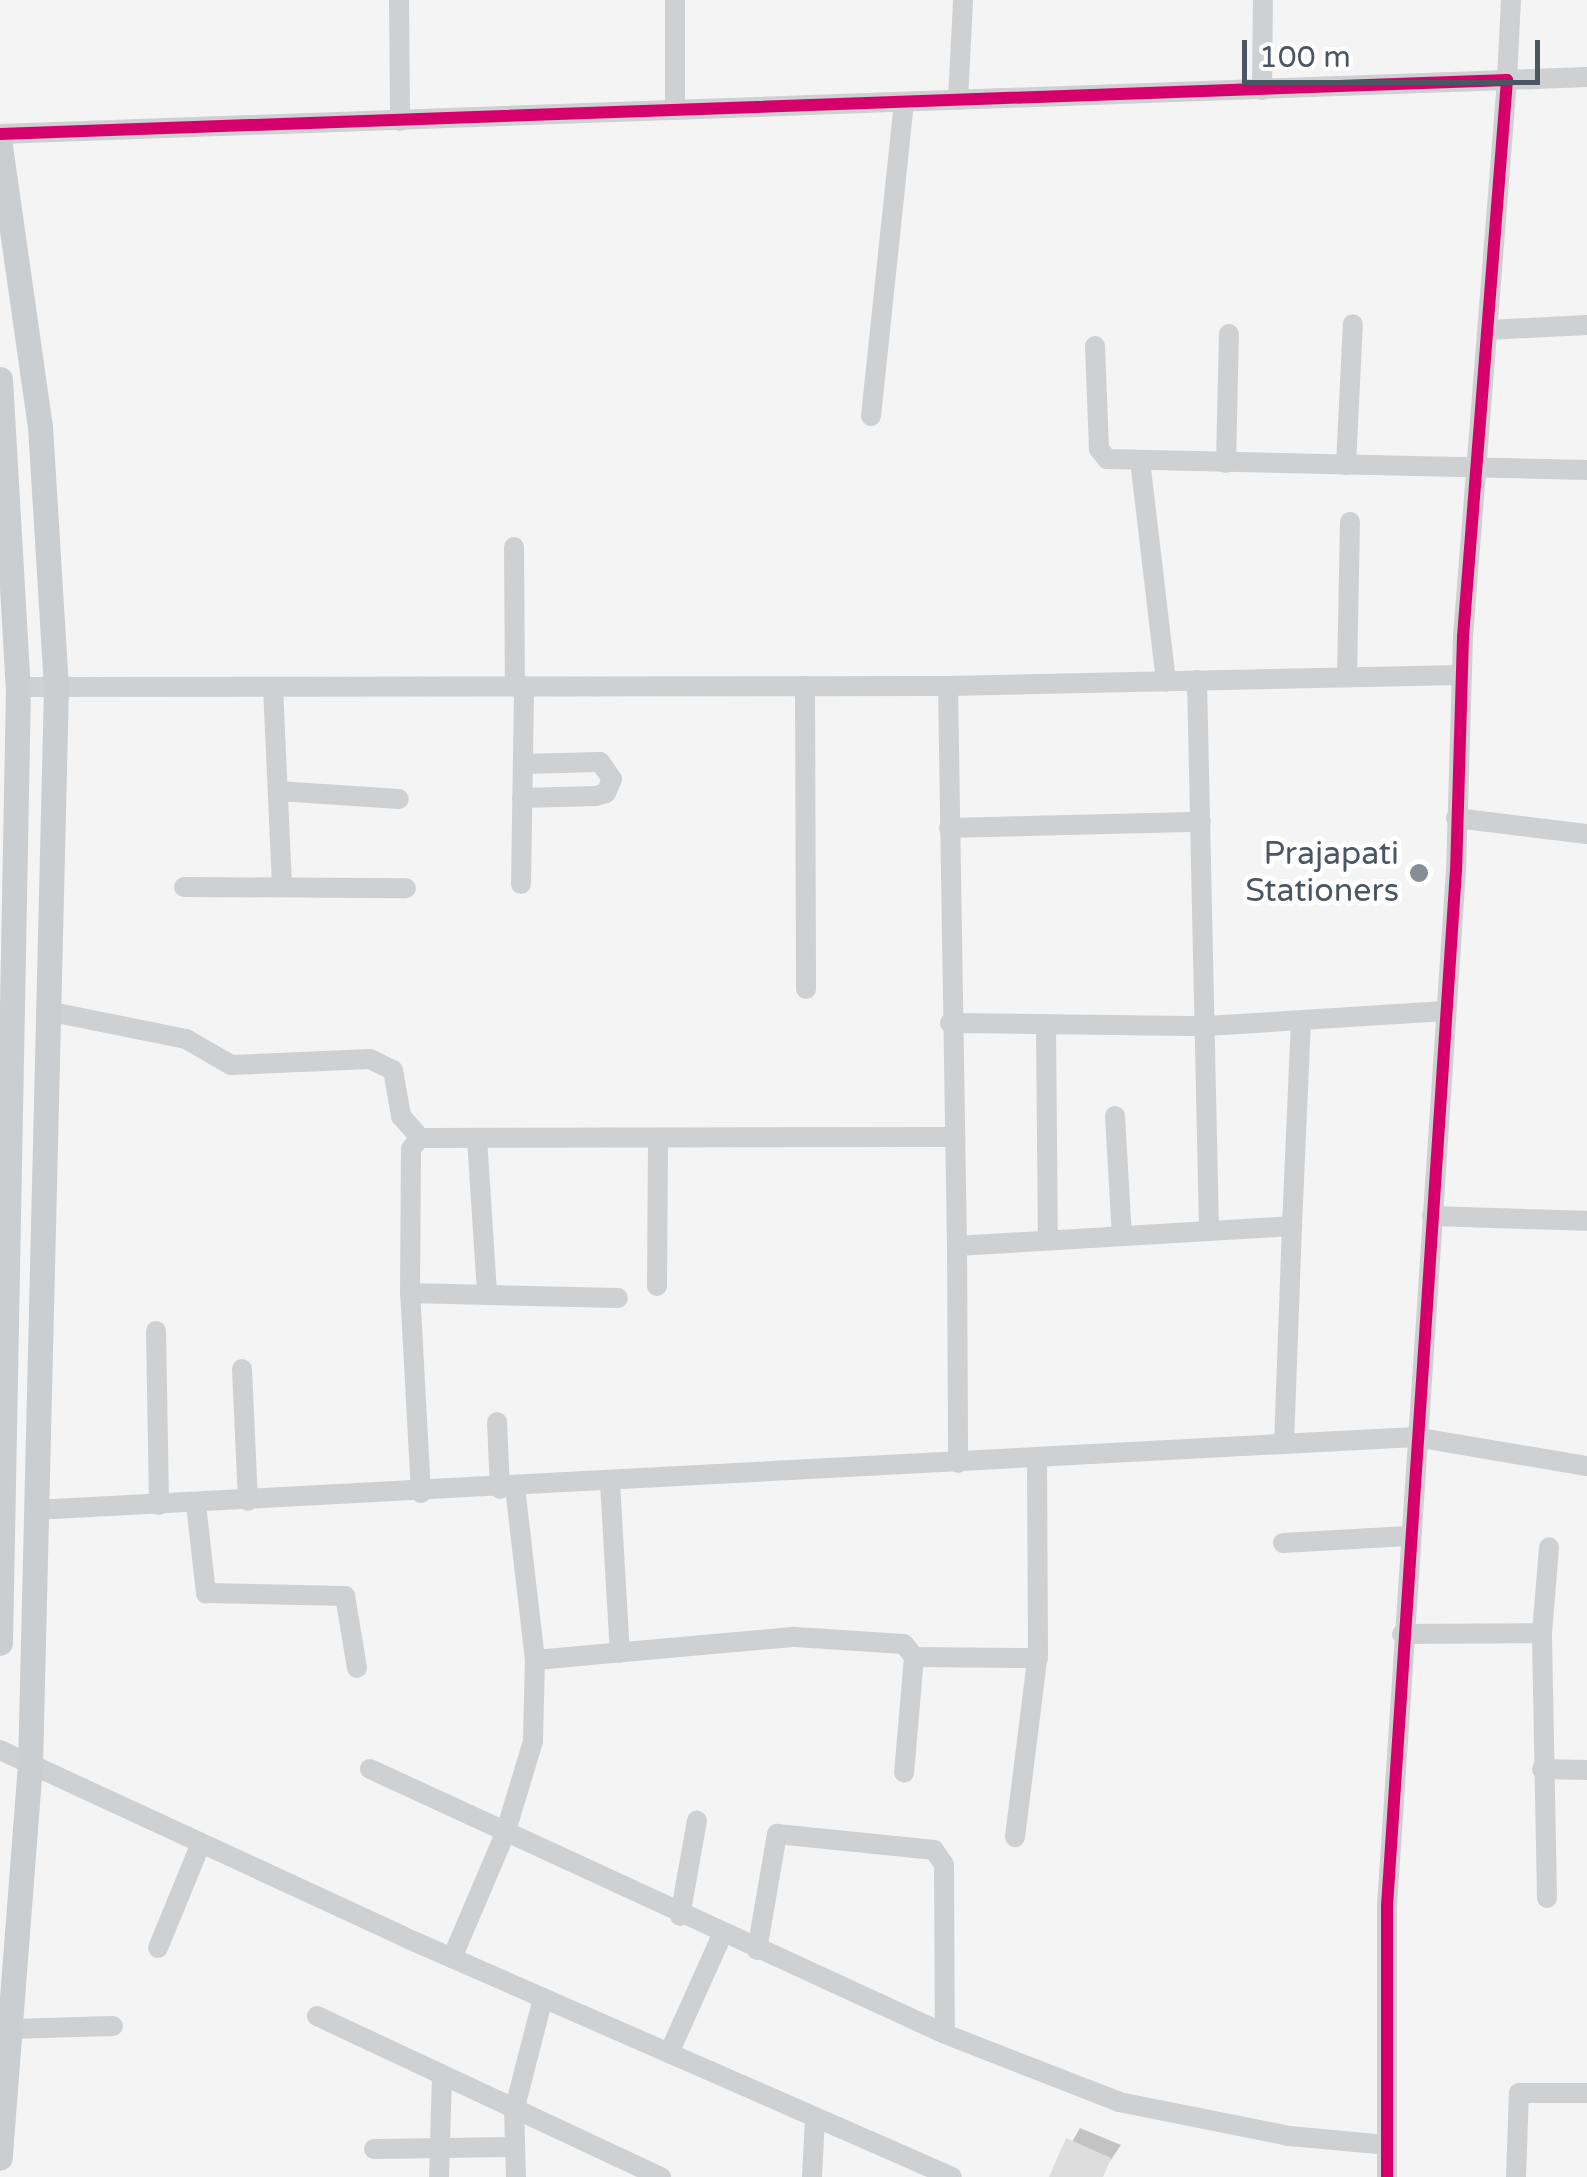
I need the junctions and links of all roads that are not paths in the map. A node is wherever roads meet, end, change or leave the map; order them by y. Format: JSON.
{"nodes":[{"id":1,"x":399,"y":0,"type":"edge"},
{"id":2,"x":675,"y":0,"type":"edge"},
{"id":3,"x":963,"y":0,"type":"edge"},
{"id":4,"x":1263,"y":0,"type":"edge"},
{"id":5,"x":1511,"y":0,"type":"edge"},
{"id":6,"x":1587,"y":77,"type":"edge"},
{"id":7,"x":1507,"y":80,"type":"junction"},
{"id":8,"x":1262,"y":90,"type":"junction"},
{"id":9,"x":958,"y":100,"type":"junction"},
{"id":10,"x":904,"y":102,"type":"junction"},
{"id":11,"x":676,"y":110,"type":"junction"},
{"id":12,"x":400,"y":121,"type":"junction"},
{"id":13,"x":0,"y":134,"type":"edge"},
{"id":14,"x":0,"y":146,"type":"edge"},
{"id":15,"x":1353,"y":324,"type":"dead end"},
{"id":16,"x":1587,"y":325,"type":"edge"},
{"id":17,"x":1488,"y":330,"type":"junction"},
{"id":18,"x":1228,"y":334,"type":"dead end"},
{"id":19,"x":1095,"y":346,"type":"dead end"},
{"id":20,"x":0,"y":379,"type":"edge"},
{"id":21,"x":2,"y":412,"type":"edge"},
{"id":22,"x":872,"y":416,"type":"dead end"},
{"id":23,"x":1140,"y":460,"type":"junction"},
{"id":24,"x":1226,"y":463,"type":"junction"},
{"id":25,"x":1346,"y":465,"type":"junction"},
{"id":26,"x":1478,"y":467,"type":"junction"},
{"id":27,"x":1587,"y":470,"type":"edge"},
{"id":28,"x":1350,"y":522,"type":"dead end"},
{"id":29,"x":514,"y":547,"type":"dead end"},
{"id":30,"x":1462,"y":675,"type":"junction"},
{"id":31,"x":1347,"y":678,"type":"junction"},
{"id":32,"x":1196,"y":680,"type":"junction"},
{"id":33,"x":1166,"y":681,"type":"junction"},
{"id":34,"x":273,"y":686,"type":"junction"},
{"id":35,"x":520,"y":686,"type":"junction"},
{"id":36,"x":805,"y":686,"type":"junction"},
{"id":37,"x":948,"y":686,"type":"junction"},
{"id":38,"x":18,"y":687,"type":"junction"},
{"id":39,"x":56,"y":687,"type":"junction"},
{"id":40,"x":523,"y":764,"type":"junction"},
{"id":41,"x":278,"y":792,"type":"junction"},
{"id":42,"x":522,"y":798,"type":"junction"},
{"id":43,"x":398,"y":799,"type":"dead end"},
{"id":44,"x":1456,"y":818,"type":"junction"},
{"id":45,"x":1201,"y":822,"type":"junction"},
{"id":46,"x":949,"y":828,"type":"junction"},
{"id":47,"x":1587,"y":834,"type":"edge"},
{"id":48,"x":521,"y":884,"type":"dead end"},
{"id":49,"x":184,"y":887,"type":"dead end"},
{"id":50,"x":282,"y":887,"type":"junction"},
{"id":51,"x":406,"y":888,"type":"dead end"},
{"id":52,"x":806,"y":988,"type":"dead end"},
{"id":53,"x":47,"y":1012,"type":"junction"},
{"id":54,"x":1446,"y":1012,"type":"junction"},
{"id":55,"x":1301,"y":1021,"type":"junction"},
{"id":56,"x":950,"y":1024,"type":"junction"},
{"id":57,"x":1046,"y":1024,"type":"junction"},
{"id":58,"x":1207,"y":1026,"type":"junction"},
{"id":59,"x":11,"y":1066,"type":"junction"},
{"id":60,"x":46,"y":1068,"type":"junction"},
{"id":61,"x":1116,"y":1116,"type":"dead end"},
{"id":62,"x":954,"y":1137,"type":"junction"},
{"id":63,"x":420,"y":1138,"type":"junction"},
{"id":64,"x":477,"y":1138,"type":"junction"},
{"id":65,"x":658,"y":1141,"type":"junction"},
{"id":66,"x":1432,"y":1216,"type":"junction"},
{"id":67,"x":1587,"y":1220,"type":"edge"},
{"id":68,"x":1292,"y":1226,"type":"junction"},
{"id":69,"x":1208,"y":1231,"type":"junction"},
{"id":70,"x":1122,"y":1236,"type":"junction"},
{"id":71,"x":1048,"y":1240,"type":"junction"},
{"id":72,"x":958,"y":1246,"type":"junction"},
{"id":73,"x":656,"y":1286,"type":"dead end"},
{"id":74,"x":410,"y":1292,"type":"junction"},
{"id":75,"x":487,"y":1294,"type":"junction"},
{"id":76,"x":618,"y":1298,"type":"dead end"},
{"id":77,"x":4,"y":1325,"type":"edge"},
{"id":78,"x":156,"y":1332,"type":"dead end"},
{"id":79,"x":242,"y":1369,"type":"dead end"},
{"id":80,"x":497,"y":1422,"type":"dead end"},
{"id":81,"x":1415,"y":1436,"type":"junction"},
{"id":82,"x":1284,"y":1444,"type":"junction"},
{"id":83,"x":1036,"y":1458,"type":"junction"},
{"id":84,"x":958,"y":1462,"type":"junction"},
{"id":85,"x":1587,"y":1466,"type":"edge"},
{"id":86,"x":610,"y":1482,"type":"junction"},
{"id":87,"x":508,"y":1488,"type":"junction"},
{"id":88,"x":421,"y":1493,"type":"junction"},
{"id":89,"x":248,"y":1501,"type":"junction"},
{"id":90,"x":196,"y":1504,"type":"junction"},
{"id":91,"x":159,"y":1505,"type":"junction"},
{"id":92,"x":35,"y":1510,"type":"junction"},
{"id":93,"x":1408,"y":1536,"type":"junction"},
{"id":94,"x":1283,"y":1543,"type":"dead end"},
{"id":95,"x":1549,"y":1546,"type":"dead end"},
{"id":96,"x":1,"y":1629,"type":"edge"},
{"id":97,"x":1542,"y":1633,"type":"junction"},
{"id":98,"x":1402,"y":1634,"type":"junction"},
{"id":99,"x":0,"y":1643,"type":"edge"},
{"id":100,"x":620,"y":1653,"type":"junction"},
{"id":101,"x":914,"y":1657,"type":"junction"},
{"id":102,"x":1038,"y":1658,"type":"junction"},
{"id":103,"x":535,"y":1660,"type":"junction"},
{"id":104,"x":357,"y":1668,"type":"dead end"},
{"id":105,"x":0,"y":1750,"type":"edge"},
{"id":106,"x":30,"y":1764,"type":"junction"},
{"id":107,"x":370,"y":1768,"type":"dead end"},
{"id":108,"x":1542,"y":1769,"type":"junction"},
{"id":109,"x":1587,"y":1770,"type":"edge"},
{"id":110,"x":904,"y":1774,"type":"dead end"},
{"id":111,"x":697,"y":1821,"type":"dead end"},
{"id":112,"x":505,"y":1834,"type":"junction"},
{"id":113,"x":1015,"y":1837,"type":"dead end"},
{"id":114,"x":201,"y":1843,"type":"junction"},
{"id":115,"x":1548,"y":1898,"type":"dead end"},
{"id":116,"x":680,"y":1916,"type":"junction"},
{"id":117,"x":722,"y":1935,"type":"junction"},
{"id":118,"x":158,"y":1948,"type":"dead end"},
{"id":119,"x":757,"y":1950,"type":"junction"},
{"id":120,"x":452,"y":1958,"type":"junction"},
{"id":121,"x":542,"y":1998,"type":"junction"},
{"id":122,"x":317,"y":2016,"type":"dead end"},
{"id":123,"x":112,"y":2026,"type":"dead end"},
{"id":124,"x":10,"y":2029,"type":"junction"},
{"id":125,"x":945,"y":2034,"type":"junction"},
{"id":126,"x":669,"y":2054,"type":"junction"},
{"id":127,"x":442,"y":2076,"type":"junction"},
{"id":128,"x":1587,"y":2093,"type":"edge"},
{"id":129,"x":514,"y":2111,"type":"junction"},
{"id":130,"x":814,"y":2118,"type":"junction"},
{"id":131,"x":1388,"y":2145,"type":"junction"},
{"id":132,"x":515,"y":2147,"type":"junction"},
{"id":133,"x":439,"y":2148,"type":"junction"},
{"id":134,"x":374,"y":2149,"type":"dead end"},
{"id":135,"x":0,"y":2158,"type":"edge"},
{"id":136,"x":439,"y":2177,"type":"edge"},
{"id":137,"x":516,"y":2177,"type":"edge"},
{"id":138,"x":661,"y":2177,"type":"edge"},
{"id":139,"x":812,"y":2177,"type":"edge"},
{"id":140,"x":952,"y":2177,"type":"edge"},
{"id":141,"x":1386,"y":2177,"type":"edge"},
{"id":142,"x":1516,"y":2177,"type":"edge"}],
"edges":[{"from":1,"to":12,"type":"street"},
{"from":2,"to":11,"type":"street"},
{"from":3,"to":9,"type":"street"},
{"from":4,"to":8,"type":"street"},
{"from":5,"to":7,"type":"street"},
{"from":6,"to":7,"type":"street"},
{"from":7,"to":8,"type":"street"},
{"from":7,"to":17,"type":"street"},
{"from":8,"to":9,"type":"street"},
{"from":9,"to":10,"type":"street"},
{"from":10,"to":11,"type":"street"},
{"from":10,"to":22,"type":"street"},
{"from":11,"to":12,"type":"street"},
{"from":12,"to":13,"type":"street"},
{"from":14,"to":39,"type":"main road"},
{"from":15,"to":25,"type":"street"},
{"from":16,"to":17,"type":"street"},
{"from":17,"to":26,"type":"street"},
{"from":18,"to":24,"type":"street"},
{"from":19,"to":23,"type":"street"},
{"from":20,"to":21,"type":"main road"},
{"from":21,"to":38,"type":"main road"},
{"from":23,"to":24,"type":"street"},
{"from":23,"to":33,"type":"street"},
{"from":24,"to":25,"type":"street"},
{"from":25,"to":26,"type":"street"},
{"from":26,"to":27,"type":"street"},
{"from":26,"to":30,"type":"street"},
{"from":28,"to":31,"type":"street"},
{"from":29,"to":35,"type":"street"},
{"from":30,"to":31,"type":"street"},
{"from":30,"to":44,"type":"street"},
{"from":31,"to":32,"type":"street"},
{"from":32,"to":33,"type":"street"},
{"from":32,"to":45,"type":"street"},
{"from":33,"to":37,"type":"street"},
{"from":34,"to":35,"type":"street"},
{"from":34,"to":39,"type":"street"},
{"from":34,"to":41,"type":"street"},
{"from":35,"to":36,"type":"street"},
{"from":35,"to":40,"type":"street"},
{"from":36,"to":37,"type":"street"},
{"from":36,"to":52,"type":"street"},
{"from":37,"to":46,"type":"street"},
{"from":38,"to":39,"type":"street"},
{"from":38,"to":59,"type":"main road"},
{"from":39,"to":53,"type":"main road"},
{"from":40,"to":42,"type":"street"},
{"from":40,"to":42,"type":"street"},
{"from":41,"to":43,"type":"street"},
{"from":41,"to":50,"type":"street"},
{"from":42,"to":48,"type":"street"},
{"from":44,"to":47,"type":"street"},
{"from":44,"to":54,"type":"street"},
{"from":45,"to":46,"type":"street"},
{"from":45,"to":58,"type":"street"},
{"from":46,"to":56,"type":"street"},
{"from":49,"to":50,"type":"street"},
{"from":50,"to":51,"type":"street"},
{"from":53,"to":60,"type":"main road"},
{"from":53,"to":63,"type":"street"},
{"from":54,"to":55,"type":"street"},
{"from":54,"to":66,"type":"street"},
{"from":55,"to":58,"type":"street"},
{"from":55,"to":68,"type":"street"},
{"from":56,"to":57,"type":"street"},
{"from":56,"to":62,"type":"street"},
{"from":57,"to":58,"type":"street"},
{"from":57,"to":71,"type":"street"},
{"from":58,"to":69,"type":"street"},
{"from":59,"to":60,"type":"main road"},
{"from":59,"to":77,"type":"main road"},
{"from":60,"to":92,"type":"main road"},
{"from":61,"to":70,"type":"street"},
{"from":62,"to":65,"type":"street"},
{"from":62,"to":72,"type":"street"},
{"from":63,"to":64,"type":"street"},
{"from":63,"to":74,"type":"street"},
{"from":64,"to":65,"type":"street"},
{"from":64,"to":75,"type":"street"},
{"from":65,"to":73,"type":"street"},
{"from":66,"to":67,"type":"street"},
{"from":66,"to":81,"type":"street"},
{"from":68,"to":69,"type":"street"},
{"from":68,"to":82,"type":"street"},
{"from":69,"to":70,"type":"street"},
{"from":70,"to":71,"type":"street"},
{"from":71,"to":72,"type":"street"},
{"from":72,"to":84,"type":"street"},
{"from":74,"to":75,"type":"street"},
{"from":74,"to":88,"type":"street"},
{"from":75,"to":76,"type":"street"},
{"from":77,"to":96,"type":"main road"},
{"from":78,"to":91,"type":"street"},
{"from":79,"to":89,"type":"street"},
{"from":80,"to":87,"type":"street"},
{"from":81,"to":82,"type":"street"},
{"from":81,"to":85,"type":"street"},
{"from":81,"to":93,"type":"street"},
{"from":82,"to":83,"type":"street"},
{"from":83,"to":84,"type":"street"},
{"from":83,"to":102,"type":"street"},
{"from":84,"to":86,"type":"street"},
{"from":86,"to":87,"type":"street"},
{"from":86,"to":100,"type":"street"},
{"from":87,"to":88,"type":"street"},
{"from":87,"to":103,"type":"street"},
{"from":88,"to":89,"type":"street"},
{"from":89,"to":90,"type":"street"},
{"from":90,"to":91,"type":"street"},
{"from":90,"to":104,"type":"street"},
{"from":91,"to":92,"type":"street"},
{"from":92,"to":106,"type":"main road"},
{"from":93,"to":94,"type":"street"},
{"from":93,"to":98,"type":"street"},
{"from":95,"to":97,"type":"street"},
{"from":96,"to":99,"type":"main road"},
{"from":97,"to":98,"type":"street"},
{"from":97,"to":108,"type":"street"},
{"from":98,"to":131,"type":"street"},
{"from":100,"to":101,"type":"street"},
{"from":100,"to":103,"type":"street"},
{"from":101,"to":102,"type":"street"},
{"from":101,"to":110,"type":"street"},
{"from":102,"to":113,"type":"street"},
{"from":103,"to":112,"type":"street"},
{"from":105,"to":106,"type":"street"},
{"from":106,"to":114,"type":"street"},
{"from":106,"to":124,"type":"main road"},
{"from":107,"to":112,"type":"street"},
{"from":108,"to":109,"type":"street"},
{"from":108,"to":115,"type":"street"},
{"from":111,"to":116,"type":"street"},
{"from":112,"to":116,"type":"street"},
{"from":112,"to":120,"type":"street"},
{"from":114,"to":118,"type":"street"},
{"from":114,"to":120,"type":"street"},
{"from":116,"to":117,"type":"street"},
{"from":117,"to":119,"type":"street"},
{"from":117,"to":126,"type":"street"},
{"from":119,"to":125,"type":"street"},
{"from":119,"to":125,"type":"street"},
{"from":120,"to":121,"type":"street"},
{"from":121,"to":126,"type":"street"},
{"from":121,"to":129,"type":"street"},
{"from":122,"to":127,"type":"street"},
{"from":123,"to":124,"type":"street"},
{"from":124,"to":135,"type":"main road"},
{"from":125,"to":131,"type":"street"},
{"from":126,"to":130,"type":"street"},
{"from":127,"to":129,"type":"street"},
{"from":127,"to":133,"type":"street"},
{"from":128,"to":142,"type":"street"},
{"from":129,"to":132,"type":"street"},
{"from":129,"to":138,"type":"street"},
{"from":130,"to":139,"type":"street"},
{"from":130,"to":140,"type":"street"},
{"from":131,"to":141,"type":"street"},
{"from":132,"to":133,"type":"street"},
{"from":132,"to":137,"type":"street"},
{"from":133,"to":134,"type":"street"},
{"from":133,"to":136,"type":"street"}]}
